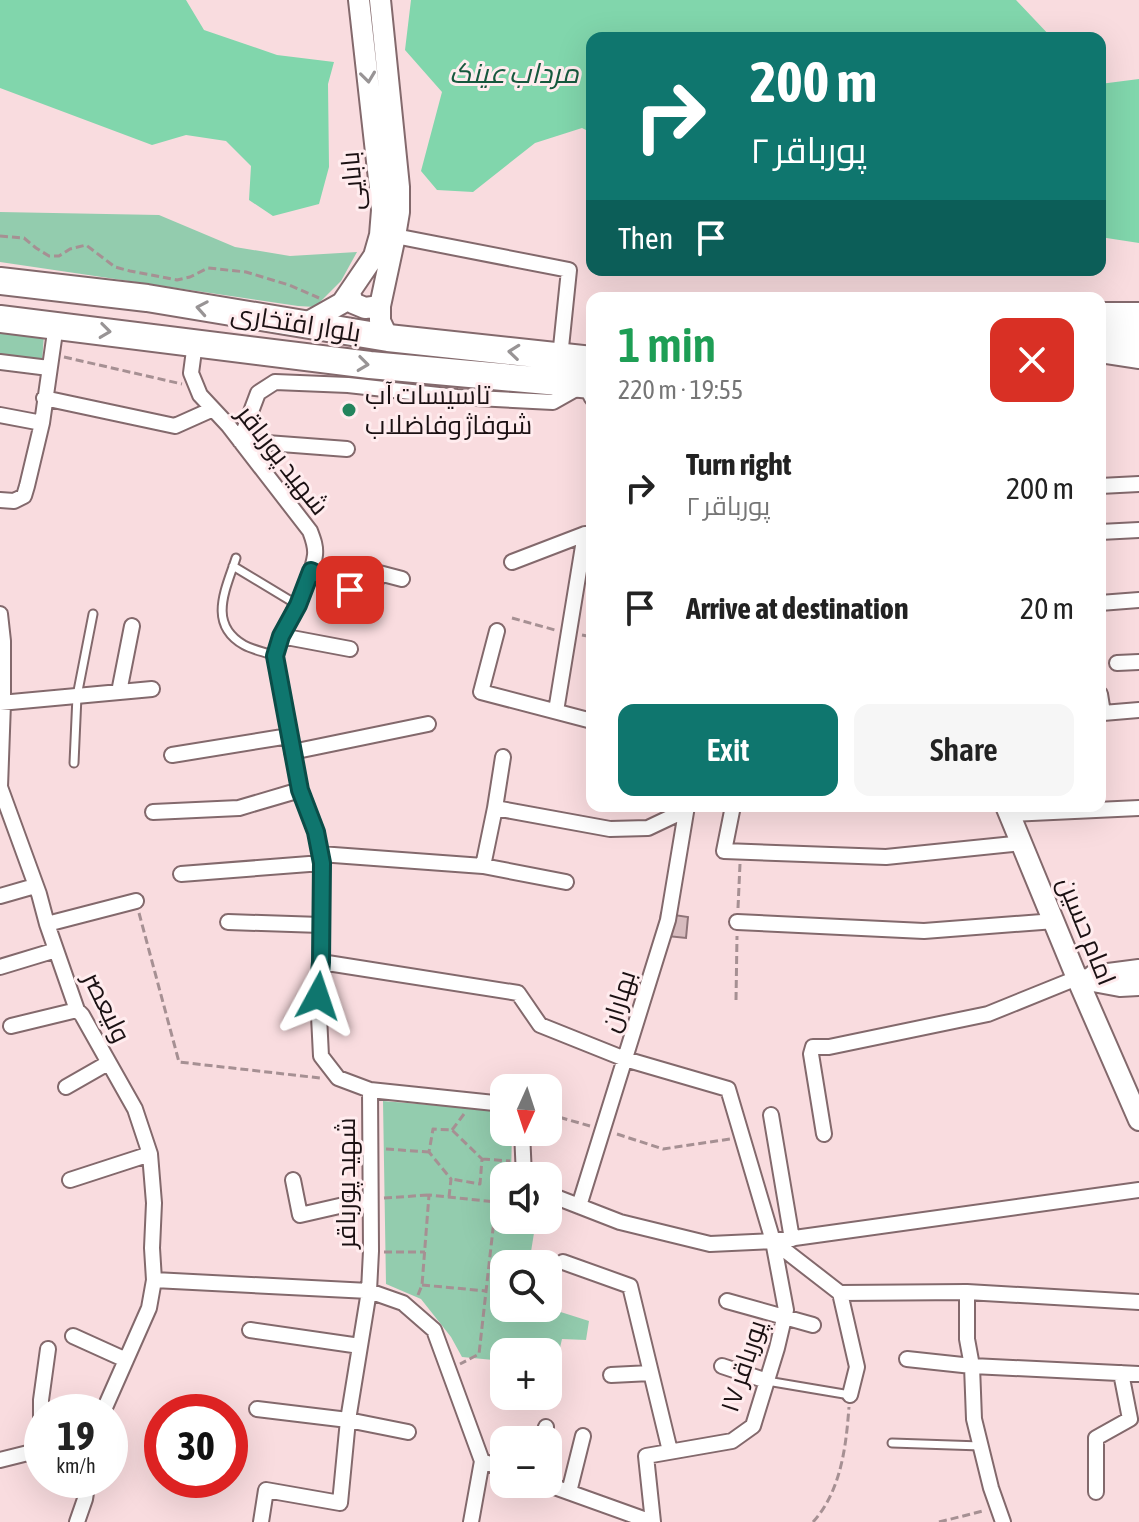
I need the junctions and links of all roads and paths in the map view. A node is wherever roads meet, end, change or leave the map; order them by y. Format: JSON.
{"nodes":[{"id":1,"x":359,"y":0,"type":"edge"},
{"id":2,"x":380,"y":0,"type":"edge"},
{"id":3,"x":0,"y":236,"type":"edge"},
{"id":4,"x":395,"y":236,"type":"junction"},
{"id":5,"x":0,"y":281,"type":"edge"},
{"id":6,"x":344,"y":299,"type":"junction"},
{"id":7,"x":380,"y":306,"type":"junction"},
{"id":8,"x":1106,"y":316,"type":"edge"},
{"id":9,"x":1139,"y":316,"type":"edge"},
{"id":10,"x":0,"y":319,"type":"edge"},
{"id":11,"x":56,"y":325,"type":"junction"},
{"id":12,"x":303,"y":325,"type":"junction"},
{"id":13,"x":388,"y":338,"type":"junction"},
{"id":14,"x":1106,"y":342,"type":"edge"},
{"id":15,"x":1139,"y":342,"type":"edge"},
{"id":16,"x":195,"y":343,"type":"junction"},
{"id":17,"x":1106,"y":356,"type":"edge"},
{"id":18,"x":560,"y":357,"type":"junction"},
{"id":19,"x":50,"y":361,"type":"junction"},
{"id":20,"x":1139,"y":361,"type":"edge"},
{"id":21,"x":0,"y":362,"type":"edge"},
{"id":22,"x":586,"y":379,"type":"edge"},
{"id":23,"x":586,"y":382,"type":"edge"},
{"id":24,"x":586,"y":384,"type":"edge"},
{"id":25,"x":197,"y":388,"type":"junction"},
{"id":26,"x":44,"y":398,"type":"junction"},
{"id":27,"x":213,"y":409,"type":"junction"},
{"id":28,"x":0,"y":415,"type":"edge"},
{"id":29,"x":42,"y":423,"type":"junction"},
{"id":30,"x":240,"y":441,"type":"junction"},
{"id":31,"x":347,"y":449,"type":"dead end"},
{"id":32,"x":1139,"y":484,"type":"edge"},
{"id":33,"x":1106,"y":486,"type":"edge"},
{"id":34,"x":0,"y":500,"type":"edge"},
{"id":35,"x":1139,"y":530,"type":"edge"},
{"id":36,"x":1106,"y":532,"type":"edge"},
{"id":37,"x":586,"y":535,"type":"edge"},
{"id":38,"x":586,"y":550,"type":"edge"},
{"id":39,"x":512,"y":562,"type":"dead end"},
{"id":40,"x":311,"y":571,"type":"junction"},
{"id":41,"x":402,"y":579,"type":"dead end"},
{"id":42,"x":1139,"y":600,"type":"edge"},
{"id":43,"x":1106,"y":603,"type":"edge"},
{"id":44,"x":298,"y":605,"type":"junction"},
{"id":45,"x":0,"y":614,"type":"edge"},
{"id":46,"x":93,"y":614,"type":"dead end"},
{"id":47,"x":512,"y":618,"type":"dead end"},
{"id":48,"x":132,"y":626,"type":"dead end"},
{"id":49,"x":497,"y":631,"type":"dead end"},
{"id":50,"x":570,"y":634,"type":"junction"},
{"id":51,"x":281,"y":636,"type":"junction"},
{"id":52,"x":586,"y":636,"type":"edge"},
{"id":53,"x":350,"y":649,"type":"dead end"},
{"id":54,"x":275,"y":656,"type":"junction"},
{"id":55,"x":1139,"y":662,"type":"edge"},
{"id":56,"x":1117,"y":663,"type":"dead end"},
{"id":57,"x":152,"y":689,"type":"dead end"},
{"id":58,"x":119,"y":692,"type":"junction"},
{"id":59,"x":77,"y":696,"type":"junction"},
{"id":60,"x":2,"y":703,"type":"edge"},
{"id":61,"x":1139,"y":710,"type":"edge"},
{"id":62,"x":556,"y":711,"type":"junction"},
{"id":63,"x":1106,"y":713,"type":"edge"},
{"id":64,"x":586,"y":719,"type":"edge"},
{"id":65,"x":428,"y":724,"type":"dead end"},
{"id":66,"x":289,"y":736,"type":"junction"},
{"id":67,"x":292,"y":752,"type":"junction"},
{"id":68,"x":172,"y":755,"type":"dead end"},
{"id":69,"x":503,"y":757,"type":"dead end"},
{"id":70,"x":74,"y":763,"type":"dead end"},
{"id":71,"x":300,"y":790,"type":"junction"},
{"id":72,"x":495,"y":808,"type":"junction"},
{"id":73,"x":1139,"y":808,"type":"edge"},
{"id":74,"x":1106,"y":809,"type":"edge"},
{"id":75,"x":153,"y":812,"type":"dead end"},
{"id":76,"x":678,"y":812,"type":"edge"},
{"id":77,"x":685,"y":812,"type":"edge"},
{"id":78,"x":732,"y":812,"type":"edge"},
{"id":79,"x":1009,"y":812,"type":"edge"},
{"id":80,"x":1023,"y":843,"type":"junction"},
{"id":81,"x":321,"y":858,"type":"junction"},
{"id":82,"x":483,"y":866,"type":"junction"},
{"id":83,"x":181,"y":874,"type":"dead end"},
{"id":84,"x":566,"y":882,"type":"dead end"},
{"id":85,"x":35,"y":886,"type":"junction"},
{"id":86,"x":0,"y":896,"type":"edge"},
{"id":87,"x":136,"y":901,"type":"joint"},
{"id":88,"x":1055,"y":921,"type":"junction"},
{"id":89,"x":228,"y":922,"type":"dead end"},
{"id":90,"x":737,"y":922,"type":"dead end"},
{"id":91,"x":47,"y":924,"type":"junction"},
{"id":92,"x":321,"y":925,"type":"junction"},
{"id":93,"x":56,"y":950,"type":"junction"},
{"id":94,"x":321,"y":962,"type":"junction"},
{"id":95,"x":0,"y":967,"type":"edge"},
{"id":96,"x":1139,"y":970,"type":"edge"},
{"id":97,"x":1077,"y":978,"type":"junction"},
{"id":98,"x":1139,"y":985,"type":"edge"},
{"id":99,"x":77,"y":1010,"type":"junction"},
{"id":100,"x":11,"y":1026,"type":"dead end"},
{"id":101,"x":625,"y":1059,"type":"junction"},
{"id":102,"x":108,"y":1063,"type":"junction"},
{"id":103,"x":330,"y":1081,"type":"dead end"},
{"id":104,"x":66,"y":1087,"type":"dead end"},
{"id":105,"x":370,"y":1090,"type":"junction"},
{"id":106,"x":490,"y":1103,"type":"edge"},
{"id":107,"x":771,"y":1115,"type":"dead end"},
{"id":108,"x":562,"y":1118,"type":"edge"},
{"id":109,"x":1139,"y":1120,"type":"edge"},
{"id":110,"x":603,"y":1130,"type":"junction"},
{"id":111,"x":824,"y":1134,"type":"dead end"},
{"id":112,"x":742,"y":1137,"type":"junction"},
{"id":113,"x":370,"y":1148,"type":"junction"},
{"id":114,"x":429,"y":1152,"type":"junction"},
{"id":115,"x":150,"y":1154,"type":"junction"},
{"id":116,"x":482,"y":1159,"type":"junction"},
{"id":117,"x":495,"y":1162,"type":"edge"},
{"id":118,"x":451,"y":1179,"type":"junction"},
{"id":119,"x":70,"y":1180,"type":"dead end"},
{"id":120,"x":293,"y":1180,"type":"dead end"},
{"id":121,"x":1139,"y":1190,"type":"edge"},
{"id":122,"x":429,"y":1195,"type":"junction"},
{"id":123,"x":449,"y":1197,"type":"junction"},
{"id":124,"x":370,"y":1199,"type":"junction"},
{"id":125,"x":562,"y":1199,"type":"edge"},
{"id":126,"x":579,"y":1206,"type":"junction"},
{"id":127,"x":792,"y":1239,"type":"junction"},
{"id":128,"x":773,"y":1241,"type":"junction"},
{"id":129,"x":371,"y":1251,"type":"junction"},
{"id":130,"x":425,"y":1252,"type":"junction"},
{"id":131,"x":563,"y":1262,"type":"dead end"},
{"id":132,"x":154,"y":1280,"type":"junction"},
{"id":133,"x":422,"y":1285,"type":"junction"},
{"id":134,"x":369,"y":1291,"type":"junction"},
{"id":135,"x":487,"y":1291,"type":"junction"},
{"id":136,"x":967,"y":1292,"type":"junction"},
{"id":137,"x":840,"y":1293,"type":"junction"},
{"id":138,"x":727,"y":1301,"type":"dead end"},
{"id":139,"x":1139,"y":1302,"type":"edge"},
{"id":140,"x":412,"y":1310,"type":"junction"},
{"id":141,"x":784,"y":1317,"type":"junction"},
{"id":142,"x":813,"y":1325,"type":"dead end"},
{"id":143,"x":250,"y":1330,"type":"dead end"},
{"id":144,"x":73,"y":1336,"type":"dead end"},
{"id":145,"x":360,"y":1346,"type":"junction"},
{"id":146,"x":48,"y":1349,"type":"dead end"},
{"id":147,"x":907,"y":1359,"type":"dead end"},
{"id":148,"x":126,"y":1360,"type":"junction"},
{"id":149,"x":722,"y":1366,"type":"dead end"},
{"id":150,"x":972,"y":1366,"type":"junction"},
{"id":151,"x":448,"y":1369,"type":"junction"},
{"id":152,"x":651,"y":1373,"type":"junction"},
{"id":153,"x":1121,"y":1373,"type":"junction"},
{"id":154,"x":1139,"y":1374,"type":"edge"},
{"id":155,"x":611,"y":1375,"type":"dead end"},
{"id":156,"x":767,"y":1381,"type":"junction"},
{"id":157,"x":42,"y":1394,"type":"edge"},
{"id":158,"x":111,"y":1394,"type":"edge"},
{"id":159,"x":850,"y":1395,"type":"junction"},
{"id":160,"x":257,"y":1409,"type":"dead end"},
{"id":161,"x":348,"y":1420,"type":"junction"},
{"id":162,"x":408,"y":1432,"type":"dead end"},
{"id":163,"x":583,"y":1436,"type":"dead end"},
{"id":164,"x":892,"y":1443,"type":"dead end"},
{"id":165,"x":981,"y":1446,"type":"junction"},
{"id":166,"x":670,"y":1451,"type":"junction"},
{"id":167,"x":24,"y":1454,"type":"edge"},
{"id":168,"x":0,"y":1460,"type":"edge"},
{"id":169,"x":482,"y":1461,"type":"junction"},
{"id":170,"x":490,"y":1464,"type":"edge"},
{"id":171,"x":562,"y":1490,"type":"edge"},
{"id":172,"x":569,"y":1492,"type":"junction"},
{"id":173,"x":1096,"y":1492,"type":"dead end"},
{"id":174,"x":85,"y":1498,"type":"edge"},
{"id":175,"x":998,"y":1507,"type":"junction"},
{"id":176,"x":77,"y":1522,"type":"edge"},
{"id":177,"x":261,"y":1522,"type":"edge"},
{"id":178,"x":471,"y":1522,"type":"edge"},
{"id":179,"x":652,"y":1522,"type":"edge"},
{"id":180,"x":813,"y":1522,"type":"edge"},
{"id":181,"x":939,"y":1522,"type":"edge"},
{"id":182,"x":1003,"y":1522,"type":"edge"}],
"edges":[{"from":1,"to":6,"type":"main road","name":"بابایی","one_way":true},
{"from":2,"to":4,"type":"main road","name":"بابایی"},
{"from":3,"to":6,"type":"path"},
{"from":4,"to":7,"type":"main road","name":"بابایی"},
{"from":4,"to":18,"type":"street"},
{"from":12,"to":5,"type":"highway","name":"بلوار افتخاری","one_way":true},
{"from":6,"to":7,"type":"main road"},
{"from":6,"to":12,"type":"main road","name":"بابایی"},
{"from":7,"to":13,"type":"main road","name":"بابایی"},
{"from":8,"to":9,"type":"highway"},
{"from":10,"to":11,"type":"highway","name":"بلوار افتخاری"},
{"from":11,"to":16,"type":"highway","name":"بلوار افتخاری","one_way":true},
{"from":11,"to":19,"type":"street"},
{"from":12,"to":13,"type":"highway","name":"بلوار افتخاری"},
{"from":18,"to":13,"type":"highway","name":"بلوار افتخاری","one_way":true},
{"from":14,"to":15,"type":"highway"},
{"from":16,"to":23,"type":"highway","name":"بلوار افتخاری","one_way":true},
{"from":16,"to":25,"type":"street"},
{"from":17,"to":20,"type":"street"},
{"from":18,"to":22,"type":"highway","name":"بلوار افتخاری"},
{"from":19,"to":21,"type":"street"},
{"from":19,"to":25,"type":"path"},
{"from":19,"to":26,"type":"street"},
{"from":24,"to":30,"type":"street"},
{"from":25,"to":27,"type":"street","name":"شهید پورباقر"},
{"from":26,"to":27,"type":"street"},
{"from":26,"to":29,"type":"street"},
{"from":27,"to":30,"type":"street","name":"شهید پورباقر"},
{"from":28,"to":29,"type":"street"},
{"from":29,"to":34,"type":"street"},
{"from":30,"to":31,"type":"street"},
{"from":30,"to":40,"type":"street","name":"شهید پورباقر"},
{"from":32,"to":33,"type":"street"},
{"from":35,"to":36,"type":"street"},
{"from":37,"to":39,"type":"street"},
{"from":38,"to":50,"type":"street"},
{"from":40,"to":41,"type":"street"},
{"from":40,"to":44,"type":"street","name":"شهید پورباقر"},
{"from":42,"to":43,"type":"street"},
{"from":44,"to":51,"type":"street","name":"شهید پورباقر"},
{"from":44,"to":54,"type":"lane"},
{"from":45,"to":60,"type":"street","name":"ولیعصر"},
{"from":46,"to":59,"type":"lane"},
{"from":47,"to":50,"type":"path"},
{"from":48,"to":58,"type":"street"},
{"from":49,"to":62,"type":"street"},
{"from":50,"to":52,"type":"path"},
{"from":50,"to":62,"type":"street"},
{"from":51,"to":53,"type":"street"},
{"from":51,"to":54,"type":"street","name":"شهید پورباقر"},
{"from":54,"to":66,"type":"street","name":"شهید پورباقر"},
{"from":55,"to":56,"type":"street"},
{"from":57,"to":58,"type":"street"},
{"from":58,"to":59,"type":"street"},
{"from":59,"to":60,"type":"street"},
{"from":59,"to":70,"type":"lane"},
{"from":60,"to":85,"type":"street","name":"ولیعصر"},
{"from":61,"to":63,"type":"street"},
{"from":62,"to":64,"type":"street"},
{"from":65,"to":67,"type":"street"},
{"from":66,"to":67,"type":"street","name":"شهید پورباقر"},
{"from":66,"to":68,"type":"street"},
{"from":67,"to":71,"type":"street","name":"شهید پورباقر"},
{"from":69,"to":72,"type":"street"},
{"from":71,"to":75,"type":"street"},
{"from":71,"to":81,"type":"street","name":"شهید پورباقر"},
{"from":72,"to":76,"type":"street"},
{"from":72,"to":82,"type":"street"},
{"from":73,"to":74,"type":"street"},
{"from":77,"to":101,"type":"street","name":"بهاران"},
{"from":78,"to":80,"type":"street"},
{"from":79,"to":80,"type":"main road","name":"امام حسین"},
{"from":80,"to":88,"type":"main road","name":"امام حسین"},
{"from":81,"to":82,"type":"street"},
{"from":81,"to":83,"type":"street"},
{"from":81,"to":92,"type":"street","name":"شهید پورباقر"},
{"from":82,"to":84,"type":"street"},
{"from":85,"to":86,"type":"street"},
{"from":85,"to":91,"type":"street","name":"ولیعصر"},
{"from":87,"to":91,"type":"street"},
{"from":87,"to":103,"type":"path"},
{"from":88,"to":90,"type":"street"},
{"from":88,"to":97,"type":"main road","name":"امام حسین"},
{"from":89,"to":92,"type":"street"},
{"from":91,"to":93,"type":"street","name":"ولیعصر"},
{"from":92,"to":94,"type":"street","name":"شهید پورباقر"},
{"from":93,"to":95,"type":"street"},
{"from":93,"to":99,"type":"street","name":"ولیعصر"},
{"from":94,"to":101,"type":"street"},
{"from":94,"to":105,"type":"street","name":"شهید پورباقر"},
{"from":96,"to":97,"type":"main road"},
{"from":97,"to":98,"type":"main road"},
{"from":97,"to":109,"type":"main road","name":"امام حسین"},
{"from":97,"to":111,"type":"street"},
{"from":99,"to":100,"type":"street"},
{"from":99,"to":102,"type":"street","name":"ولیعصر"},
{"from":101,"to":110,"type":"street","name":"بهاران"},
{"from":101,"to":112,"type":"street","name":"پورباقر ۱۷"},
{"from":102,"to":104,"type":"street"},
{"from":102,"to":115,"type":"street","name":"ولیعصر"},
{"from":105,"to":106,"type":"street"},
{"from":105,"to":113,"type":"street","name":"شهید پورباقر"},
{"from":107,"to":127,"type":"street"},
{"from":108,"to":110,"type":"path"},
{"from":110,"to":112,"type":"path"},
{"from":110,"to":126,"type":"street","name":"بهاران"},
{"from":112,"to":128,"type":"street","name":"پورباقر ۱۷"},
{"from":113,"to":114,"type":"path"},
{"from":113,"to":124,"type":"street","name":"شهید پورباقر"},
{"from":114,"to":116,"type":"path"},
{"from":114,"to":118,"type":"path"},
{"from":115,"to":119,"type":"street"},
{"from":115,"to":132,"type":"street","name":"ولیعصر"},
{"from":116,"to":117,"type":"path"},
{"from":116,"to":118,"type":"path"},
{"from":118,"to":123,"type":"path"},
{"from":120,"to":124,"type":"street"},
{"from":121,"to":127,"type":"street"},
{"from":122,"to":123,"type":"path"},
{"from":122,"to":124,"type":"path"},
{"from":122,"to":130,"type":"path"},
{"from":123,"to":135,"type":"path"},
{"from":124,"to":129,"type":"street","name":"شهید پورباقر"},
{"from":125,"to":126,"type":"street"},
{"from":126,"to":128,"type":"street"},
{"from":127,"to":128,"type":"street"},
{"from":128,"to":137,"type":"street"},
{"from":128,"to":141,"type":"street","name":"پورباقر ۱۷"},
{"from":129,"to":130,"type":"path"},
{"from":129,"to":134,"type":"street","name":"شهید پورباقر"},
{"from":130,"to":133,"type":"path"},
{"from":131,"to":152,"type":"street"},
{"from":132,"to":134,"type":"street"},
{"from":132,"to":148,"type":"street","name":"ولیعصر"},
{"from":133,"to":135,"type":"path"},
{"from":133,"to":140,"type":"path"},
{"from":134,"to":140,"type":"street"},
{"from":134,"to":145,"type":"street","name":"شهید پورباقر"},
{"from":135,"to":151,"type":"path"},
{"from":136,"to":137,"type":"street"},
{"from":136,"to":139,"type":"street"},
{"from":136,"to":150,"type":"street"},
{"from":137,"to":159,"type":"street"},
{"from":138,"to":141,"type":"street"},
{"from":140,"to":151,"type":"street"},
{"from":141,"to":142,"type":"street"},
{"from":141,"to":156,"type":"street","name":"پورباقر ۱۷"},
{"from":143,"to":145,"type":"street"},
{"from":144,"to":148,"type":"street"},
{"from":145,"to":161,"type":"street","name":"شهید پورباقر"},
{"from":146,"to":157,"type":"street"},
{"from":147,"to":150,"type":"street"},
{"from":148,"to":158,"type":"street","name":"ولیعصر"},
{"from":149,"to":156,"type":"street"},
{"from":150,"to":153,"type":"street"},
{"from":150,"to":165,"type":"street"},
{"from":151,"to":169,"type":"street"},
{"from":152,"to":155,"type":"street"},
{"from":152,"to":166,"type":"street"},
{"from":153,"to":154,"type":"street"},
{"from":153,"to":173,"type":"street"},
{"from":156,"to":159,"type":"lane"},
{"from":156,"to":166,"type":"street","name":"پورباقر ۱۷"},
{"from":159,"to":180,"type":"path"},
{"from":160,"to":161,"type":"street"},
{"from":161,"to":162,"type":"street"},
{"from":161,"to":177,"type":"street","name":"شهید پورباقر"},
{"from":163,"to":172,"type":"street"},
{"from":164,"to":165,"type":"lane"},
{"from":165,"to":175,"type":"street"},
{"from":166,"to":179,"type":"street"},
{"from":167,"to":168,"type":"street"},
{"from":169,"to":170,"type":"street"},
{"from":169,"to":178,"type":"street"},
{"from":171,"to":172,"type":"street"},
{"from":172,"to":179,"type":"street"},
{"from":174,"to":176,"type":"street"},
{"from":175,"to":181,"type":"path"},
{"from":175,"to":182,"type":"street"}]}
